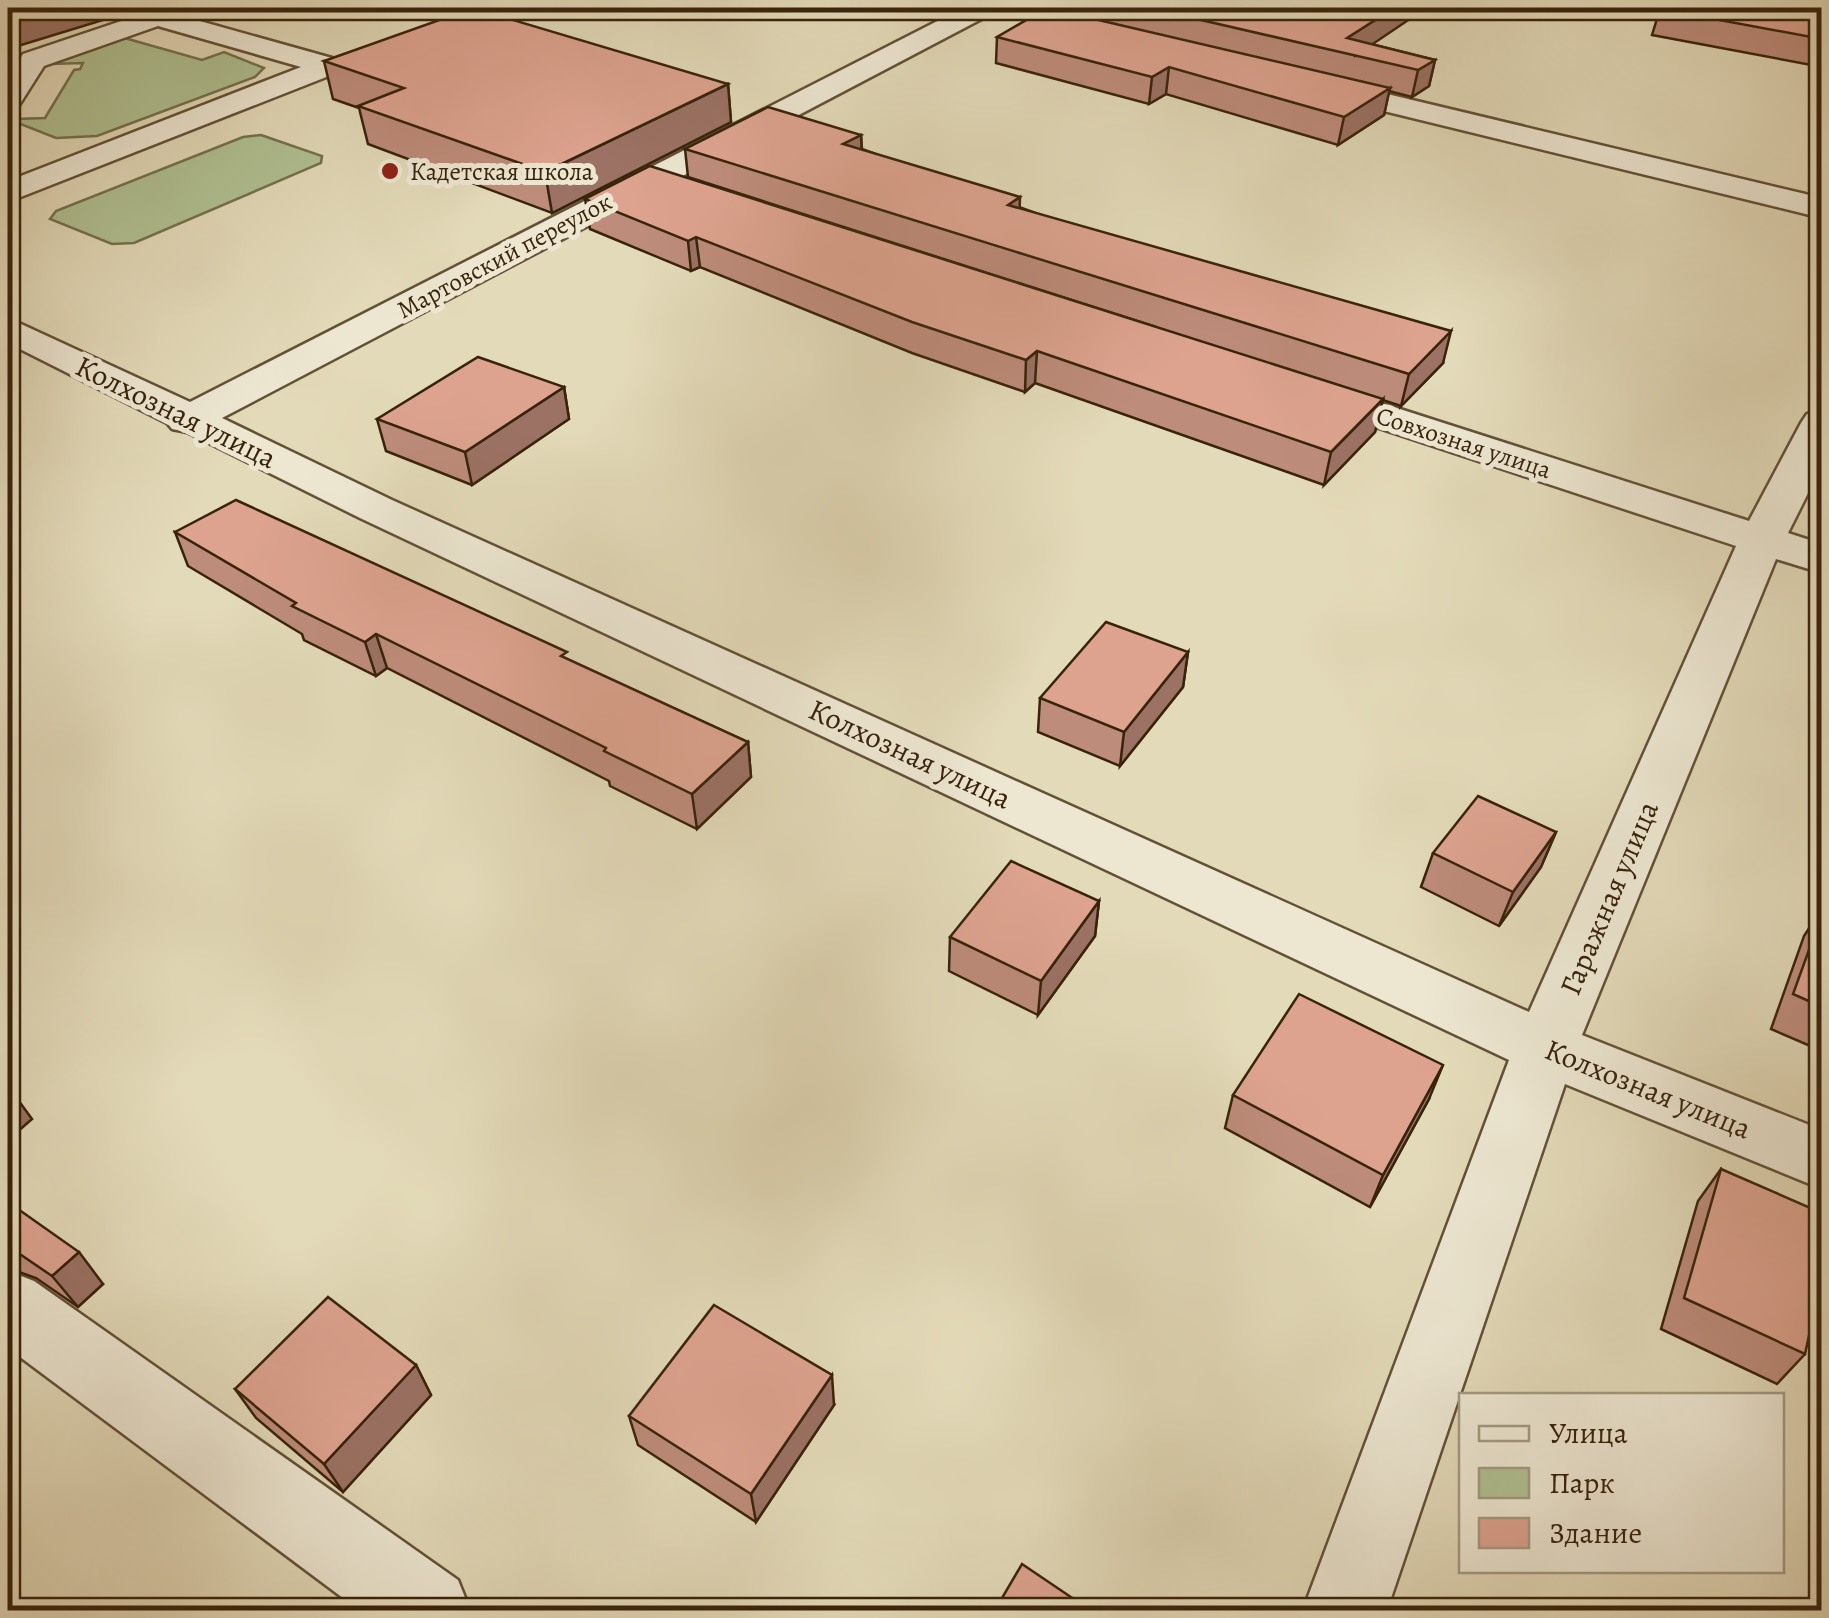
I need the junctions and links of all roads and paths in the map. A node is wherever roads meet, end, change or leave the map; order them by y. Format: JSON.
{"nodes":[{"id":1,"x":993,"y":9,"type":"edge"},
{"id":2,"x":1279,"y":77,"type":"edge"},
{"id":3,"x":8,"y":102,"type":"edge"},
{"id":4,"x":39,"y":143,"type":"dead end"},
{"id":5,"x":87,"y":160,"type":"junction"},
{"id":6,"x":649,"y":179,"type":"junction"},
{"id":7,"x":8,"y":192,"type":"edge"},
{"id":8,"x":706,"y":197,"type":"edge"},
{"id":9,"x":1822,"y":208,"type":"edge"},
{"id":10,"x":8,"y":329,"type":"edge"},
{"id":11,"x":1272,"y":380,"type":"edge"},
{"id":12,"x":186,"y":420,"type":"junction"},
{"id":13,"x":1822,"y":423,"type":"edge"},
{"id":14,"x":1762,"y":539,"type":"junction"},
{"id":15,"x":1822,"y":559,"type":"edge"},
{"id":16,"x":1545,"y":1048,"type":"junction"},
{"id":17,"x":1822,"y":1160,"type":"edge"},
{"id":18,"x":8,"y":1306,"type":"edge"},
{"id":19,"x":428,"y":1610,"type":"edge"},
{"id":20,"x":1345,"y":1610,"type":"edge"}],
"edges":[{"from":1,"to":6,"type":"street","name":"Мартовский переулок"},
{"from":2,"to":9,"type":"street"},
{"from":3,"to":5,"type":"street"},
{"from":4,"to":5,"type":"street"},
{"from":5,"to":7,"type":"street"},
{"from":6,"to":8,"type":"street"},
{"from":6,"to":12,"type":"street","name":"Мартовский переулок"},
{"from":10,"to":12,"type":"street","name":"Колхозная улица"},
{"from":11,"to":14,"type":"street","name":"Совхозная улица"},
{"from":12,"to":16,"type":"street","name":"Колхозная улица"},
{"from":13,"to":14,"type":"street","name":"Гаражная улица"},
{"from":14,"to":15,"type":"street","name":"Совхозная улица"},
{"from":14,"to":16,"type":"street","name":"Гаражная улица"},
{"from":16,"to":17,"type":"street","name":"Колхозная улица"},
{"from":16,"to":20,"type":"street","name":"Гаражная улица"},
{"from":18,"to":19,"type":"street"}]}
